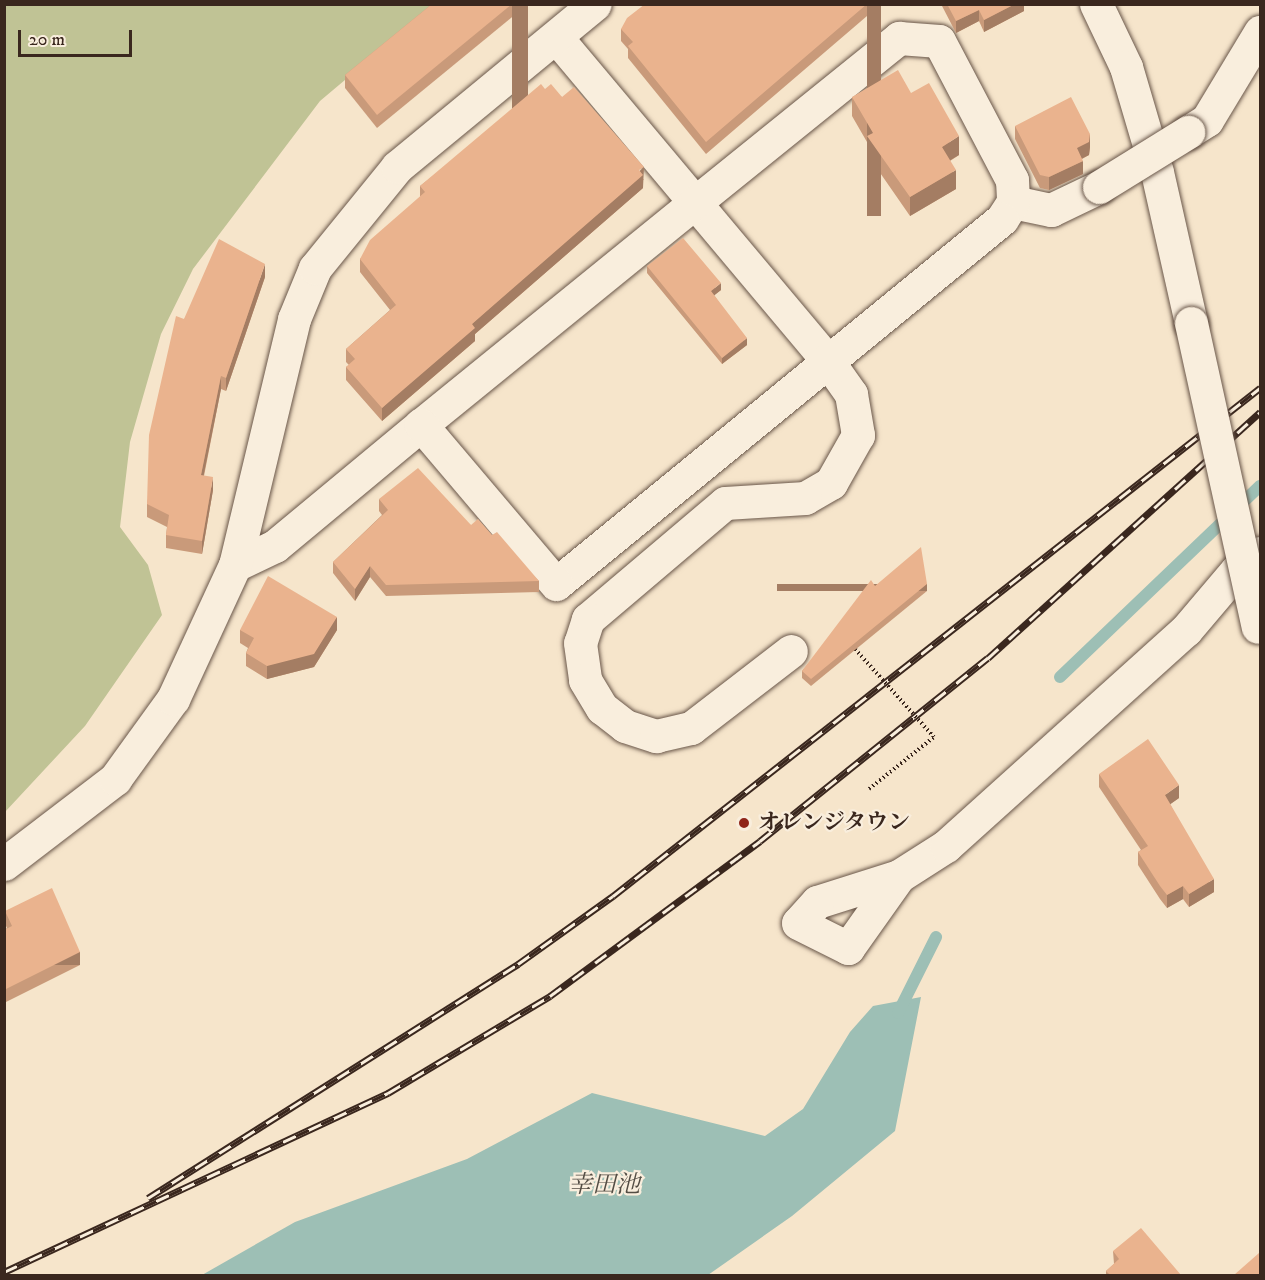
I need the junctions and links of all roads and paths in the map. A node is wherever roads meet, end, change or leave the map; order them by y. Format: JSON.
{"nodes":[{"id":1,"x":595,"y":4,"type":"edge"},
{"id":2,"x":1096,"y":4,"type":"edge"},
{"id":3,"x":1260,"y":32,"type":"edge"},
{"id":4,"x":556,"y":37,"type":"junction"},
{"id":5,"x":697,"y":201,"type":"junction"},
{"id":6,"x":1013,"y":202,"type":"junction"},
{"id":7,"x":827,"y":360,"type":"junction"},
{"id":8,"x":422,"y":425,"type":"junction"},
{"id":9,"x":1260,"y":553,"type":"edge"},
{"id":10,"x":235,"y":565,"type":"junction"},
{"id":11,"x":1259,"y":632,"type":"edge"},
{"id":12,"x":855,"y":649,"type":"edge"},
{"id":13,"x":791,"y":651,"type":"dead end"},
{"id":14,"x":869,"y":789,"type":"dead end"},
{"id":15,"x":4,"y":864,"type":"edge"},
{"id":16,"x":899,"y":876,"type":"dead end"}],
"edges":[{"from":1,"to":4,"type":"street"},
{"from":2,"to":11,"type":"street","bridge":true},
{"from":3,"to":6,"type":"street","bridge":true},
{"from":4,"to":5,"type":"street"},
{"from":4,"to":10,"type":"street"},
{"from":5,"to":6,"type":"street"},
{"from":5,"to":7,"type":"street"},
{"from":5,"to":8,"type":"street"},
{"from":6,"to":7,"type":"street"},
{"from":7,"to":8,"type":"street"},
{"from":7,"to":13,"type":"street"},
{"from":8,"to":10,"type":"street"},
{"from":9,"to":16,"type":"street"},
{"from":10,"to":15,"type":"street"},
{"from":12,"to":14,"type":"path","bridge":true}]}
